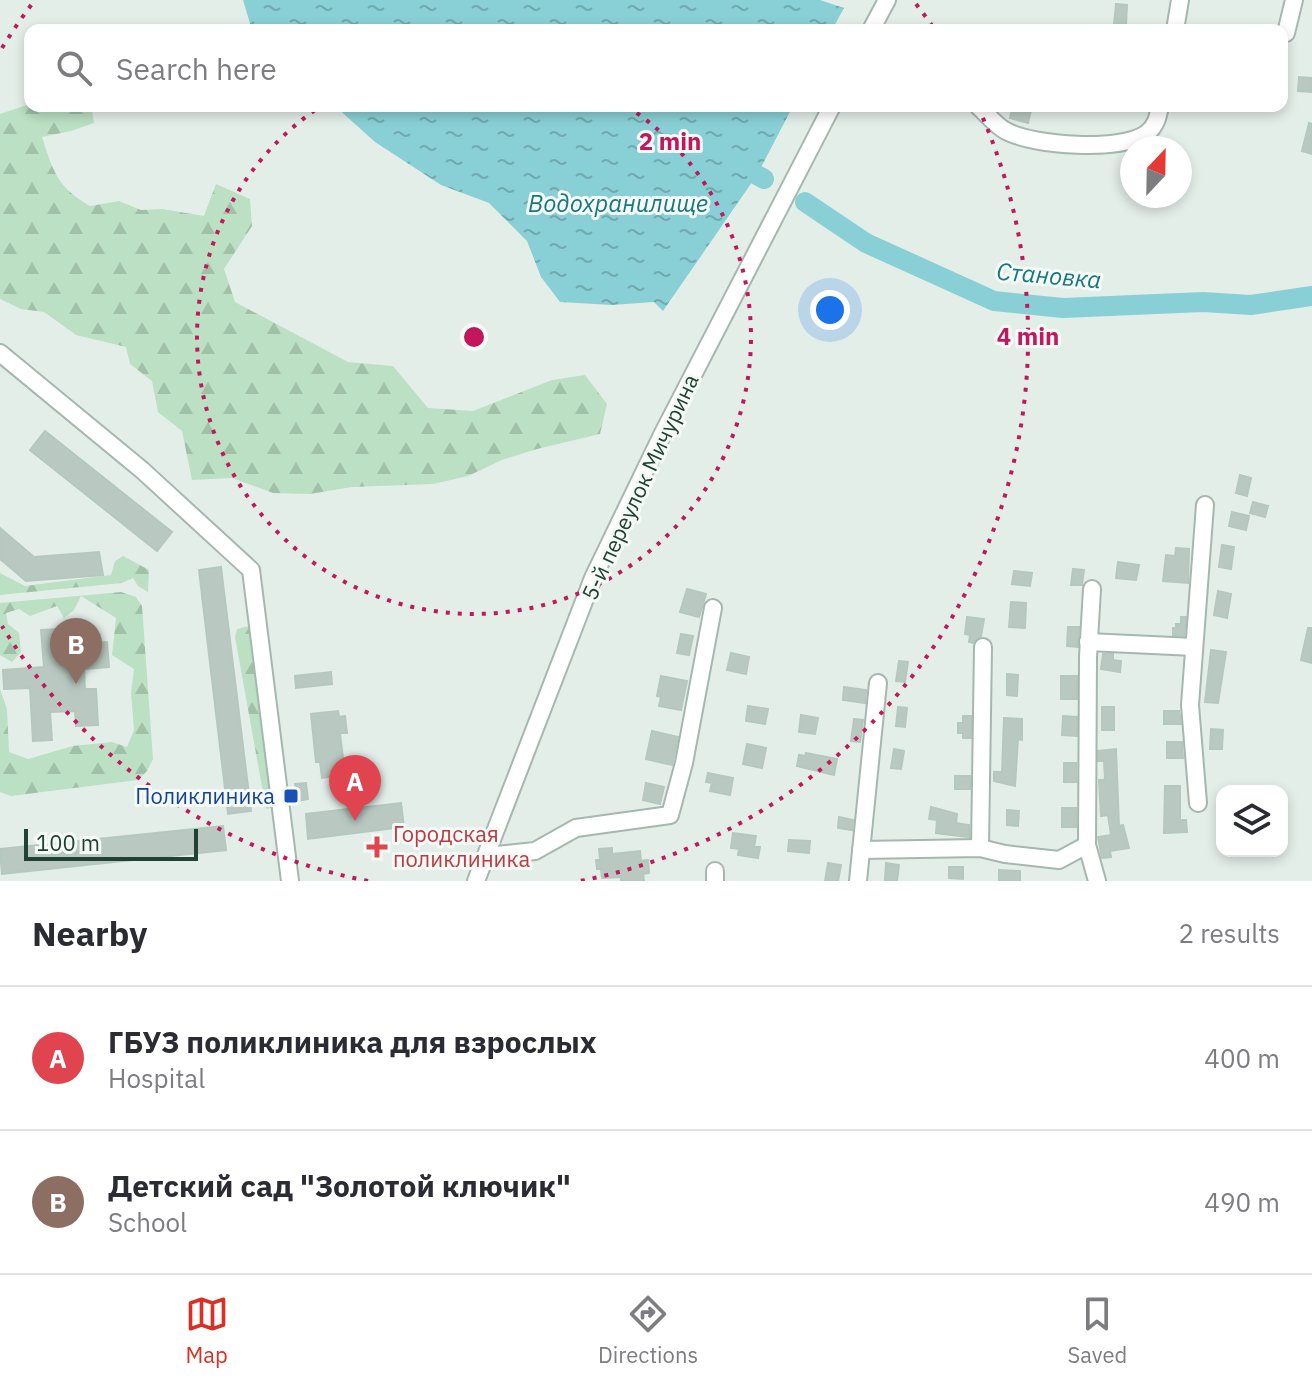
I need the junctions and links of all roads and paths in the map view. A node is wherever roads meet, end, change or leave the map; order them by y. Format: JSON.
{"nodes":[{"id":1,"x":887,"y":0,"type":"edge"},
{"id":2,"x":1180,"y":0,"type":"edge"},
{"id":3,"x":1294,"y":0,"type":"edge"},
{"id":4,"x":874,"y":24,"type":"edge"},
{"id":5,"x":1176,"y":24,"type":"edge"},
{"id":6,"x":1288,"y":25,"type":"edge"},
{"id":7,"x":829,"y":112,"type":"edge"},
{"id":8,"x":984,"y":112,"type":"edge"},
{"id":9,"x":1159,"y":112,"type":"edge"},
{"id":10,"x":0,"y":353,"type":"edge"},
{"id":11,"x":1205,"y":505,"type":"dead end"},
{"id":12,"x":1092,"y":589,"type":"dead end"},
{"id":13,"x":713,"y":608,"type":"dead end"},
{"id":14,"x":1088,"y":642,"type":"junction"},
{"id":15,"x":983,"y":647,"type":"dead end"},
{"id":16,"x":1194,"y":647,"type":"junction"},
{"id":17,"x":878,"y":683,"type":"dead end"},
{"id":18,"x":1198,"y":803,"type":"dead end"},
{"id":19,"x":1087,"y":845,"type":"junction"},
{"id":20,"x":980,"y":848,"type":"junction"},
{"id":21,"x":861,"y":850,"type":"junction"},
{"id":22,"x":488,"y":856,"type":"junction"},
{"id":23,"x":291,"y":877,"type":"edge"},
{"id":24,"x":476,"y":881,"type":"edge"},
{"id":25,"x":858,"y":881,"type":"edge"},
{"id":26,"x":1097,"y":881,"type":"edge"}],
"edges":[{"from":1,"to":4,"type":"street"},
{"from":2,"to":5,"type":"street"},
{"from":3,"to":6,"type":"street"},
{"from":7,"to":22,"type":"street","name":"5-й переулок Мичурина"},
{"from":8,"to":9,"type":"street"},
{"from":10,"to":23,"type":"street"},
{"from":11,"to":16,"type":"street"},
{"from":12,"to":14,"type":"street"},
{"from":13,"to":22,"type":"street"},
{"from":14,"to":16,"type":"street"},
{"from":14,"to":19,"type":"street"},
{"from":15,"to":20,"type":"street"},
{"from":16,"to":18,"type":"street"},
{"from":17,"to":21,"type":"street"},
{"from":19,"to":20,"type":"street"},
{"from":19,"to":26,"type":"street"},
{"from":20,"to":21,"type":"street"},
{"from":21,"to":25,"type":"street"},
{"from":22,"to":24,"type":"street","name":"5-й переулок Мичурина"}]}
